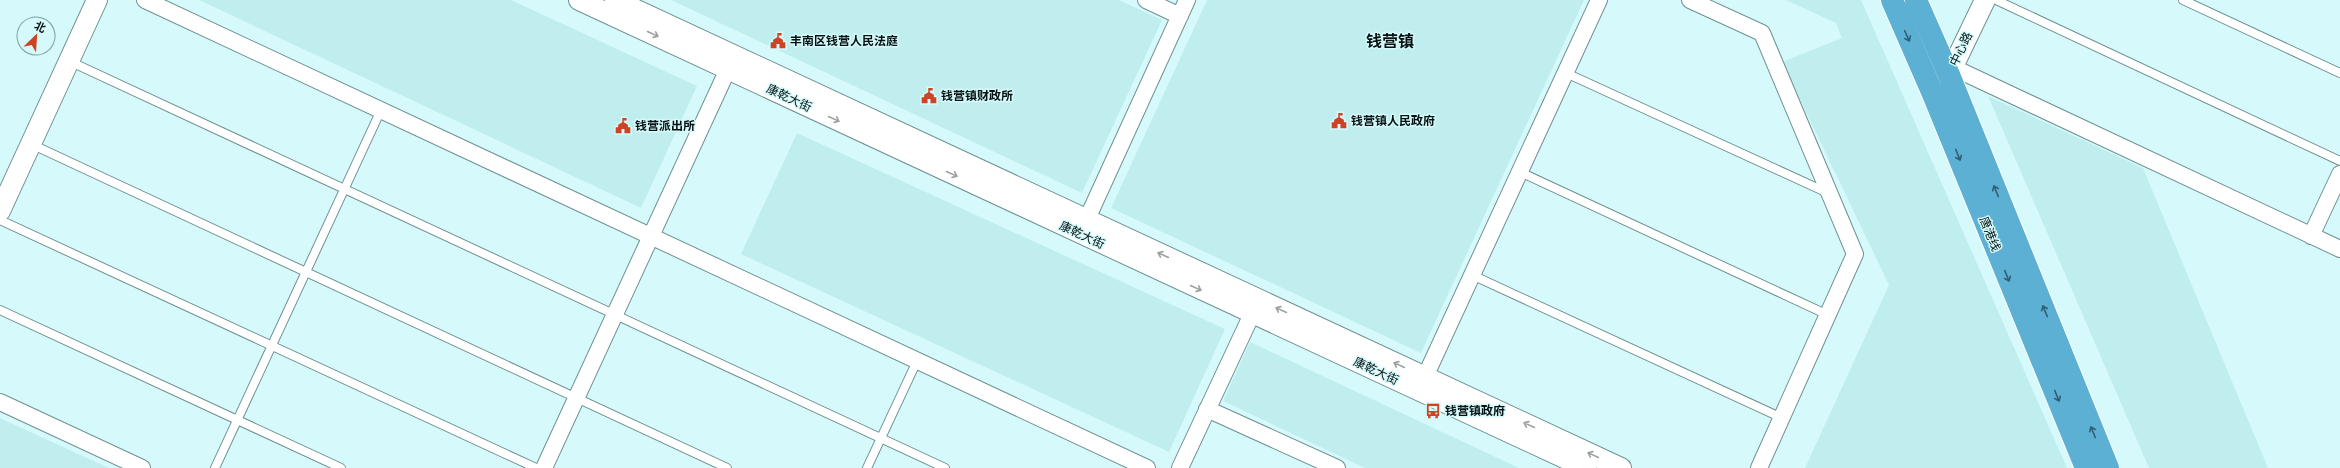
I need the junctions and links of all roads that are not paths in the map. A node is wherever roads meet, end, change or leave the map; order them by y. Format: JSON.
{"nodes":[{"id":1,"x":97,"y":0,"type":"edge"},
{"id":2,"x":145,"y":0,"type":"edge"},
{"id":3,"x":579,"y":0,"type":"edge"},
{"id":4,"x":614,"y":0,"type":"edge"},
{"id":5,"x":1146,"y":0,"type":"edge"},
{"id":6,"x":1187,"y":0,"type":"edge"},
{"id":7,"x":1599,"y":0,"type":"edge"},
{"id":8,"x":1690,"y":0,"type":"edge"},
{"id":9,"x":1892,"y":0,"type":"edge"},
{"id":10,"x":1916,"y":0,"type":"edge"},
{"id":11,"x":1985,"y":0,"type":"edge"},
{"id":12,"x":1996,"y":0,"type":"edge"},
{"id":13,"x":2183,"y":0,"type":"edge"},
{"id":14,"x":638,"y":12,"type":"edge"},
{"id":15,"x":1180,"y":16,"type":"junction"},
{"id":16,"x":69,"y":61,"type":"junction"},
{"id":17,"x":728,"y":69,"type":"junction"},
{"id":18,"x":1951,"y":71,"type":"junction"},
{"id":19,"x":2340,"y":72,"type":"edge"},
{"id":20,"x":1566,"y":73,"type":"junction"},
{"id":21,"x":1933,"y":94,"type":"junction"},
{"id":22,"x":381,"y":110,"type":"junction"},
{"id":23,"x":31,"y":144,"type":"junction"},
{"id":24,"x":2340,"y":161,"type":"edge"},
{"id":25,"x":1520,"y":172,"type":"junction"},
{"id":26,"x":2340,"y":174,"type":"edge"},
{"id":27,"x":344,"y":189,"type":"junction"},
{"id":28,"x":1830,"y":194,"type":"junction"},
{"id":29,"x":0,"y":211,"type":"edge"},
{"id":30,"x":0,"y":220,"type":"edge"},
{"id":31,"x":1084,"y":227,"type":"junction"},
{"id":32,"x":651,"y":236,"type":"junction"},
{"id":33,"x":2311,"y":236,"type":"junction"},
{"id":34,"x":2340,"y":250,"type":"edge"},
{"id":35,"x":306,"y":272,"type":"junction"},
{"id":36,"x":1472,"y":275,"type":"junction"},
{"id":37,"x":0,"y":310,"type":"edge"},
{"id":38,"x":614,"y":314,"type":"junction"},
{"id":39,"x":1252,"y":314,"type":"junction"},
{"id":40,"x":1828,"y":316,"type":"junction"},
{"id":41,"x":272,"y":346,"type":"junction"},
{"id":42,"x":917,"y":361,"type":"junction"},
{"id":43,"x":1425,"y":377,"type":"junction"},
{"id":44,"x":576,"y":398,"type":"junction"},
{"id":45,"x":0,"y":402,"type":"edge"},
{"id":46,"x":1207,"y":409,"type":"junction"},
{"id":47,"x":1782,"y":418,"type":"junction"},
{"id":48,"x":238,"y":420,"type":"junction"},
{"id":49,"x":881,"y":438,"type":"junction"},
{"id":50,"x":1579,"y":467,"type":"edge"},
{"id":51,"x":142,"y":468,"type":"edge"},
{"id":52,"x":215,"y":468,"type":"edge"},
{"id":53,"x":341,"y":468,"type":"edge"},
{"id":54,"x":536,"y":468,"type":"edge"},
{"id":55,"x":544,"y":468,"type":"edge"},
{"id":56,"x":727,"y":468,"type":"edge"},
{"id":57,"x":867,"y":468,"type":"edge"},
{"id":58,"x":945,"y":468,"type":"edge"},
{"id":59,"x":1147,"y":468,"type":"edge"},
{"id":60,"x":1180,"y":468,"type":"edge"},
{"id":61,"x":1337,"y":468,"type":"edge"},
{"id":62,"x":1621,"y":468,"type":"edge"},
{"id":63,"x":1759,"y":468,"type":"edge"},
{"id":64,"x":2086,"y":468,"type":"edge"},
{"id":65,"x":2108,"y":468,"type":"edge"}],
"edges":[{"from":1,"to":16,"type":"street"},
{"from":2,"to":22,"type":"street"},
{"from":3,"to":14,"type":"street","name":"康乾大街"},
{"from":4,"to":14,"type":"street","name":"康乾大街"},
{"from":5,"to":15,"type":"street"},
{"from":6,"to":15,"type":"street"},
{"from":7,"to":20,"type":"street"},
{"from":8,"to":28,"type":"street"},
{"from":9,"to":21,"type":"highway","name":"唐港线","one_way":true},
{"from":10,"to":18,"type":"highway","name":"唐港线"},
{"from":11,"to":18,"type":"street","name":"中心路"},
{"from":12,"to":24,"type":"lane"},
{"from":13,"to":19,"type":"lane"},
{"from":14,"to":17,"type":"street","name":"康乾大街","one_way":true},
{"from":14,"to":31,"type":"street","name":"康乾大街"},
{"from":15,"to":31,"type":"street"},
{"from":16,"to":23,"type":"street"},
{"from":16,"to":27,"type":"lane"},
{"from":17,"to":31,"type":"street","name":"康乾大街","one_way":true},
{"from":17,"to":32,"type":"street"},
{"from":18,"to":21,"type":"street","name":"中心路"},
{"from":18,"to":33,"type":"street"},
{"from":65,"to":18,"type":"highway","name":"唐港线","one_way":true},
{"from":20,"to":25,"type":"street"},
{"from":20,"to":28,"type":"lane"},
{"from":21,"to":64,"type":"highway","name":"唐港线","one_way":true},
{"from":22,"to":27,"type":"lane"},
{"from":22,"to":32,"type":"street"},
{"from":23,"to":29,"type":"street"},
{"from":23,"to":35,"type":"lane"},
{"from":25,"to":36,"type":"street"},
{"from":25,"to":40,"type":"lane"},
{"from":26,"to":33,"type":"street"},
{"from":27,"to":35,"type":"lane"},
{"from":27,"to":38,"type":"lane"},
{"from":28,"to":40,"type":"street"},
{"from":30,"to":41,"type":"lane"},
{"from":31,"to":39,"type":"street","name":"康乾大街","one_way":true},
{"from":43,"to":31,"type":"street","name":"康乾大街","one_way":true},
{"from":32,"to":38,"type":"street"},
{"from":32,"to":42,"type":"street"},
{"from":33,"to":34,"type":"street"},
{"from":35,"to":41,"type":"lane"},
{"from":35,"to":44,"type":"lane"},
{"from":36,"to":43,"type":"street"},
{"from":36,"to":47,"type":"lane"},
{"from":37,"to":48,"type":"lane"},
{"from":38,"to":44,"type":"street"},
{"from":38,"to":49,"type":"lane"},
{"from":39,"to":46,"type":"street"},
{"from":39,"to":50,"type":"street","name":"康乾大街"},
{"from":40,"to":47,"type":"street"},
{"from":41,"to":48,"type":"lane"},
{"from":41,"to":54,"type":"lane"},
{"from":42,"to":49,"type":"lane"},
{"from":42,"to":59,"type":"street"},
{"from":62,"to":43,"type":"street","name":"康乾大街","one_way":true},
{"from":44,"to":55,"type":"street"},
{"from":44,"to":56,"type":"lane"},
{"from":45,"to":51,"type":"street"},
{"from":46,"to":60,"type":"street"},
{"from":46,"to":61,"type":"street"},
{"from":47,"to":63,"type":"street"},
{"from":48,"to":52,"type":"lane"},
{"from":48,"to":53,"type":"lane"},
{"from":49,"to":57,"type":"lane"},
{"from":49,"to":58,"type":"lane"}]}
